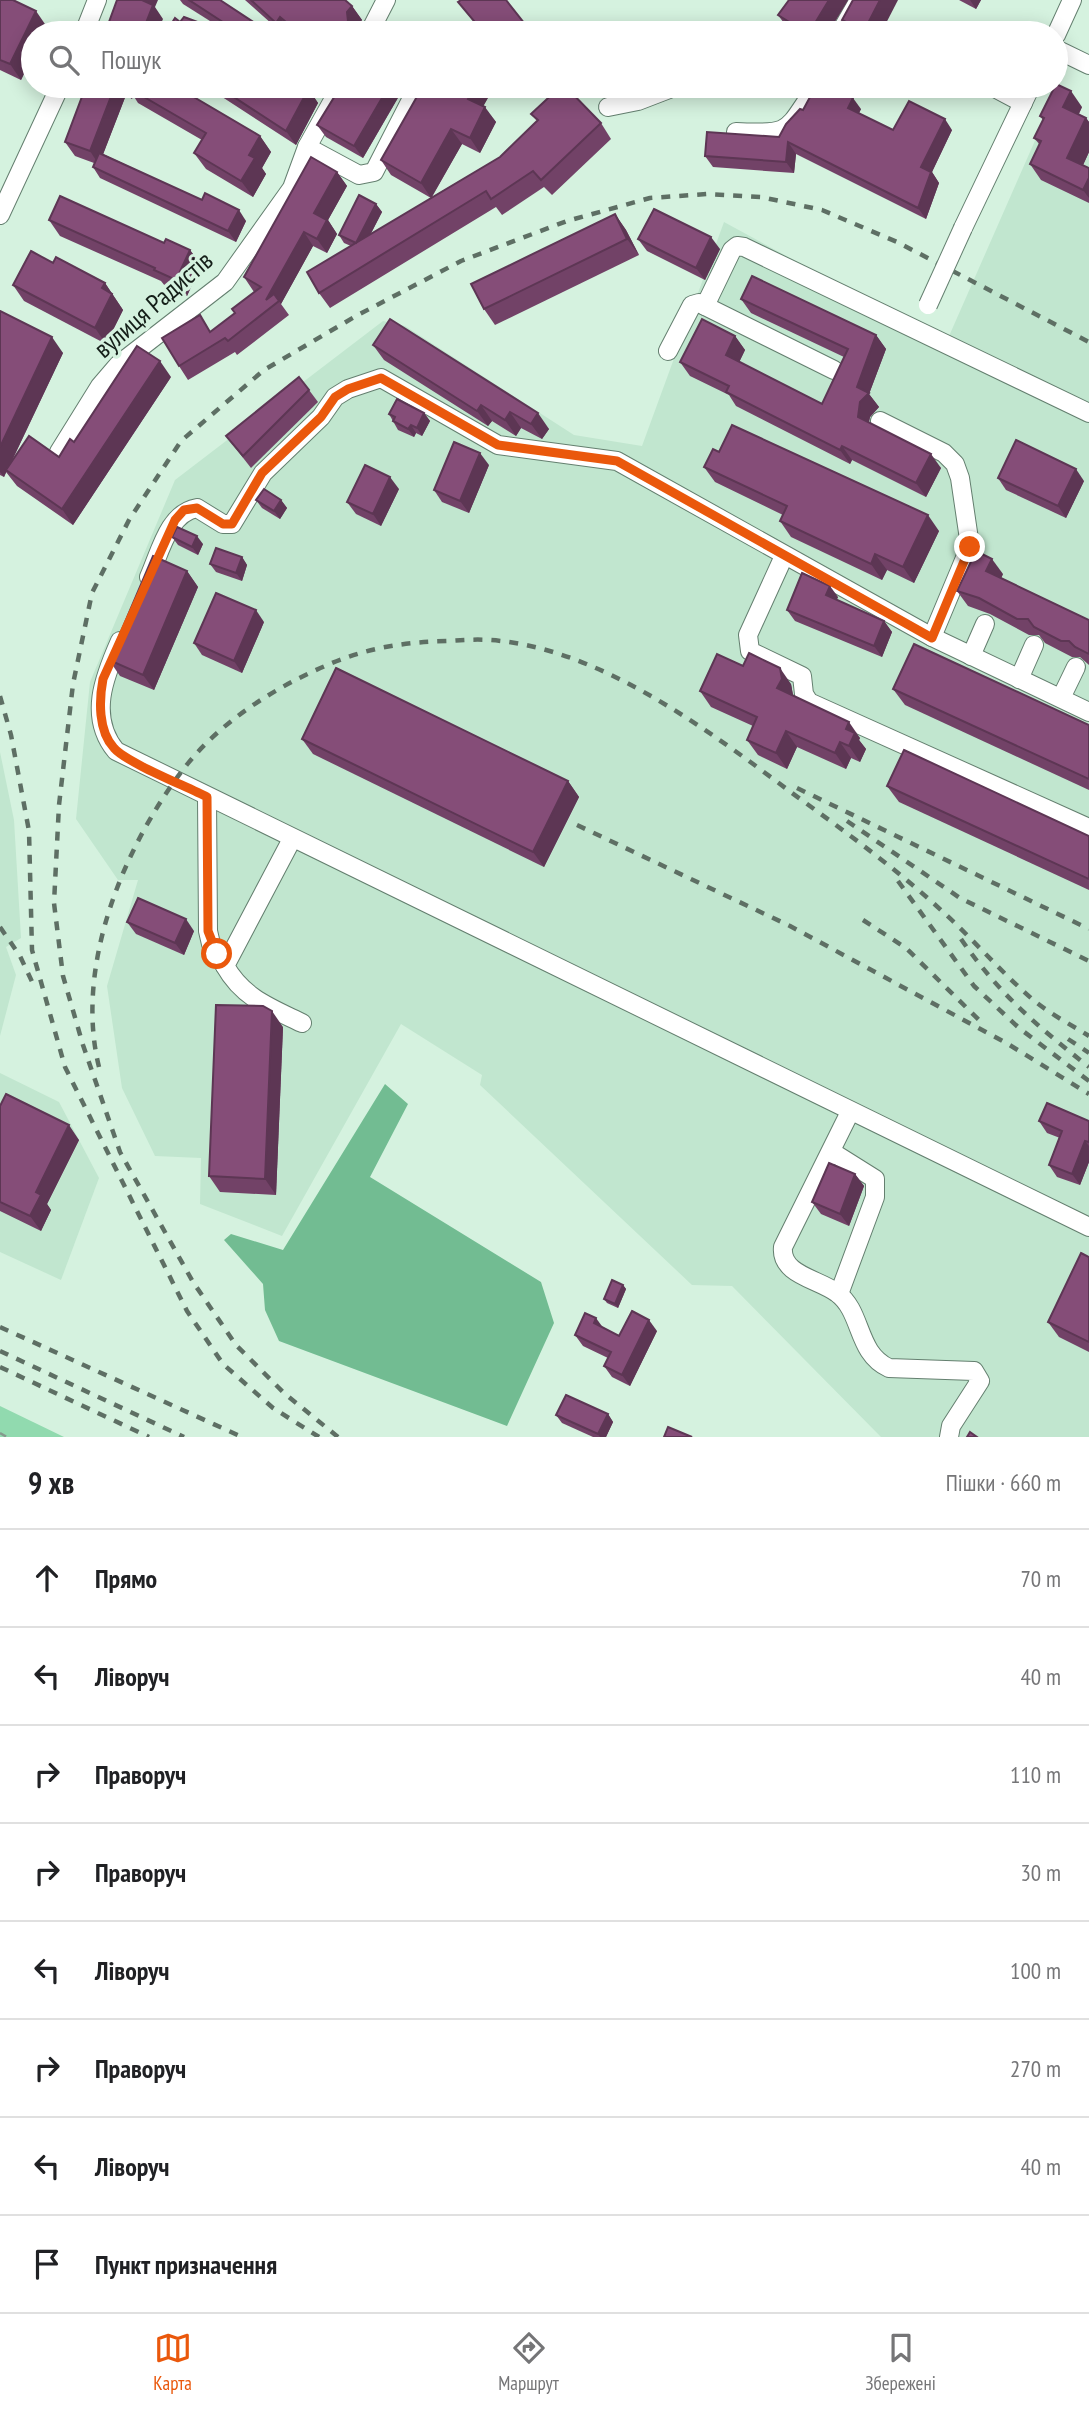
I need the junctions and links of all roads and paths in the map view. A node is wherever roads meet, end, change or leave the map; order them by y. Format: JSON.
{"nodes":[{"id":1,"x":97,"y":0,"type":"edge"},
{"id":2,"x":386,"y":0,"type":"edge"},
{"id":3,"x":859,"y":0,"type":"edge"},
{"id":4,"x":1071,"y":0,"type":"edge"},
{"id":5,"x":89,"y":21,"type":"edge"},
{"id":6,"x":375,"y":21,"type":"edge"},
{"id":7,"x":848,"y":21,"type":"edge"},
{"id":8,"x":1062,"y":21,"type":"edge"},
{"id":9,"x":1068,"y":55,"type":"edge"},
{"id":10,"x":1089,"y":65,"type":"edge"},
{"id":11,"x":54,"y":98,"type":"edge"},
{"id":12,"x":334,"y":98,"type":"edge"},
{"id":13,"x":412,"y":98,"type":"edge"},
{"id":14,"x":646,"y":98,"type":"edge"},
{"id":15,"x":809,"y":98,"type":"edge"},
{"id":16,"x":1014,"y":98,"type":"edge"},
{"id":17,"x":1025,"y":98,"type":"edge"},
{"id":18,"x":1023,"y":103,"type":"junction"},
{"id":19,"x":608,"y":107,"type":"dead end"},
{"id":20,"x":736,"y":132,"type":"edge"},
{"id":21,"x":307,"y":147,"type":"junction"},
{"id":22,"x":0,"y":215,"type":"edge"},
{"id":23,"x":705,"y":306,"type":"junction"},
{"id":24,"x":917,"y":330,"type":"junction"},
{"id":25,"x":668,"y":351,"type":"dead end"},
{"id":26,"x":834,"y":370,"type":"dead end"},
{"id":27,"x":1089,"y":413,"type":"edge"},
{"id":28,"x":880,"y":421,"type":"dead end"},
{"id":29,"x":59,"y":452,"type":"edge"},
{"id":30,"x":784,"y":556,"type":"junction"},
{"id":31,"x":142,"y":593,"type":"edge"},
{"id":32,"x":985,"y":624,"type":"dead end"},
{"id":33,"x":125,"y":630,"type":"edge"},
{"id":34,"x":932,"y":638,"type":"junction"},
{"id":35,"x":1034,"y":645,"type":"edge"},
{"id":36,"x":971,"y":656,"type":"junction"},
{"id":37,"x":1076,"y":667,"type":"dead end"},
{"id":38,"x":1019,"y":679,"type":"junction"},
{"id":39,"x":1060,"y":698,"type":"junction"},
{"id":40,"x":1089,"y":712,"type":"edge"},
{"id":41,"x":207,"y":797,"type":"junction"},
{"id":42,"x":1089,"y":828,"type":"edge"},
{"id":43,"x":292,"y":839,"type":"junction"},
{"id":44,"x":225,"y":966,"type":"junction"},
{"id":45,"x":302,"y":1023,"type":"dead end"},
{"id":46,"x":850,"y":1112,"type":"junction"},
{"id":47,"x":832,"y":1152,"type":"junction"},
{"id":48,"x":1089,"y":1227,"type":"edge"},
{"id":49,"x":839,"y":1294,"type":"junction"},
{"id":50,"x":0,"y":1433,"type":"edge"},
{"id":51,"x":7,"y":1437,"type":"edge"},
{"id":52,"x":949,"y":1437,"type":"edge"}],
"edges":[{"from":1,"to":5,"type":"street"},
{"from":2,"to":6,"type":"street"},
{"from":3,"to":7,"type":"street"},
{"from":4,"to":8,"type":"street"},
{"from":9,"to":10,"type":"street"},
{"from":11,"to":22,"type":"street"},
{"from":12,"to":21,"type":"street","name":"вулиця Радистів"},
{"from":13,"to":21,"type":"street"},
{"from":14,"to":19,"type":"street"},
{"from":15,"to":20,"type":"street"},
{"from":16,"to":18,"type":"street"},
{"from":17,"to":18,"type":"street"},
{"from":18,"to":24,"type":"street","bridge":true},
{"from":21,"to":29,"type":"street","name":"вулиця Радистів"},
{"from":23,"to":24,"type":"street"},
{"from":23,"to":25,"type":"street"},
{"from":23,"to":26,"type":"street"},
{"from":24,"to":27,"type":"street"},
{"from":28,"to":34,"type":"street"},
{"from":30,"to":31,"type":"street"},
{"from":30,"to":34,"type":"street"},
{"from":30,"to":42,"type":"street"},
{"from":32,"to":36,"type":"street"},
{"from":33,"to":41,"type":"street"},
{"from":34,"to":36,"type":"street"},
{"from":35,"to":38,"type":"street"},
{"from":36,"to":38,"type":"street"},
{"from":37,"to":39,"type":"street"},
{"from":38,"to":39,"type":"street"},
{"from":39,"to":40,"type":"street"},
{"from":41,"to":43,"type":"street"},
{"from":41,"to":44,"type":"street"},
{"from":43,"to":44,"type":"street"},
{"from":43,"to":46,"type":"street"},
{"from":44,"to":45,"type":"street"},
{"from":46,"to":47,"type":"street"},
{"from":46,"to":48,"type":"street"},
{"from":47,"to":49,"type":"street"},
{"from":47,"to":49,"type":"street"},
{"from":49,"to":52,"type":"street"},
{"from":50,"to":51,"type":"path"}]}
